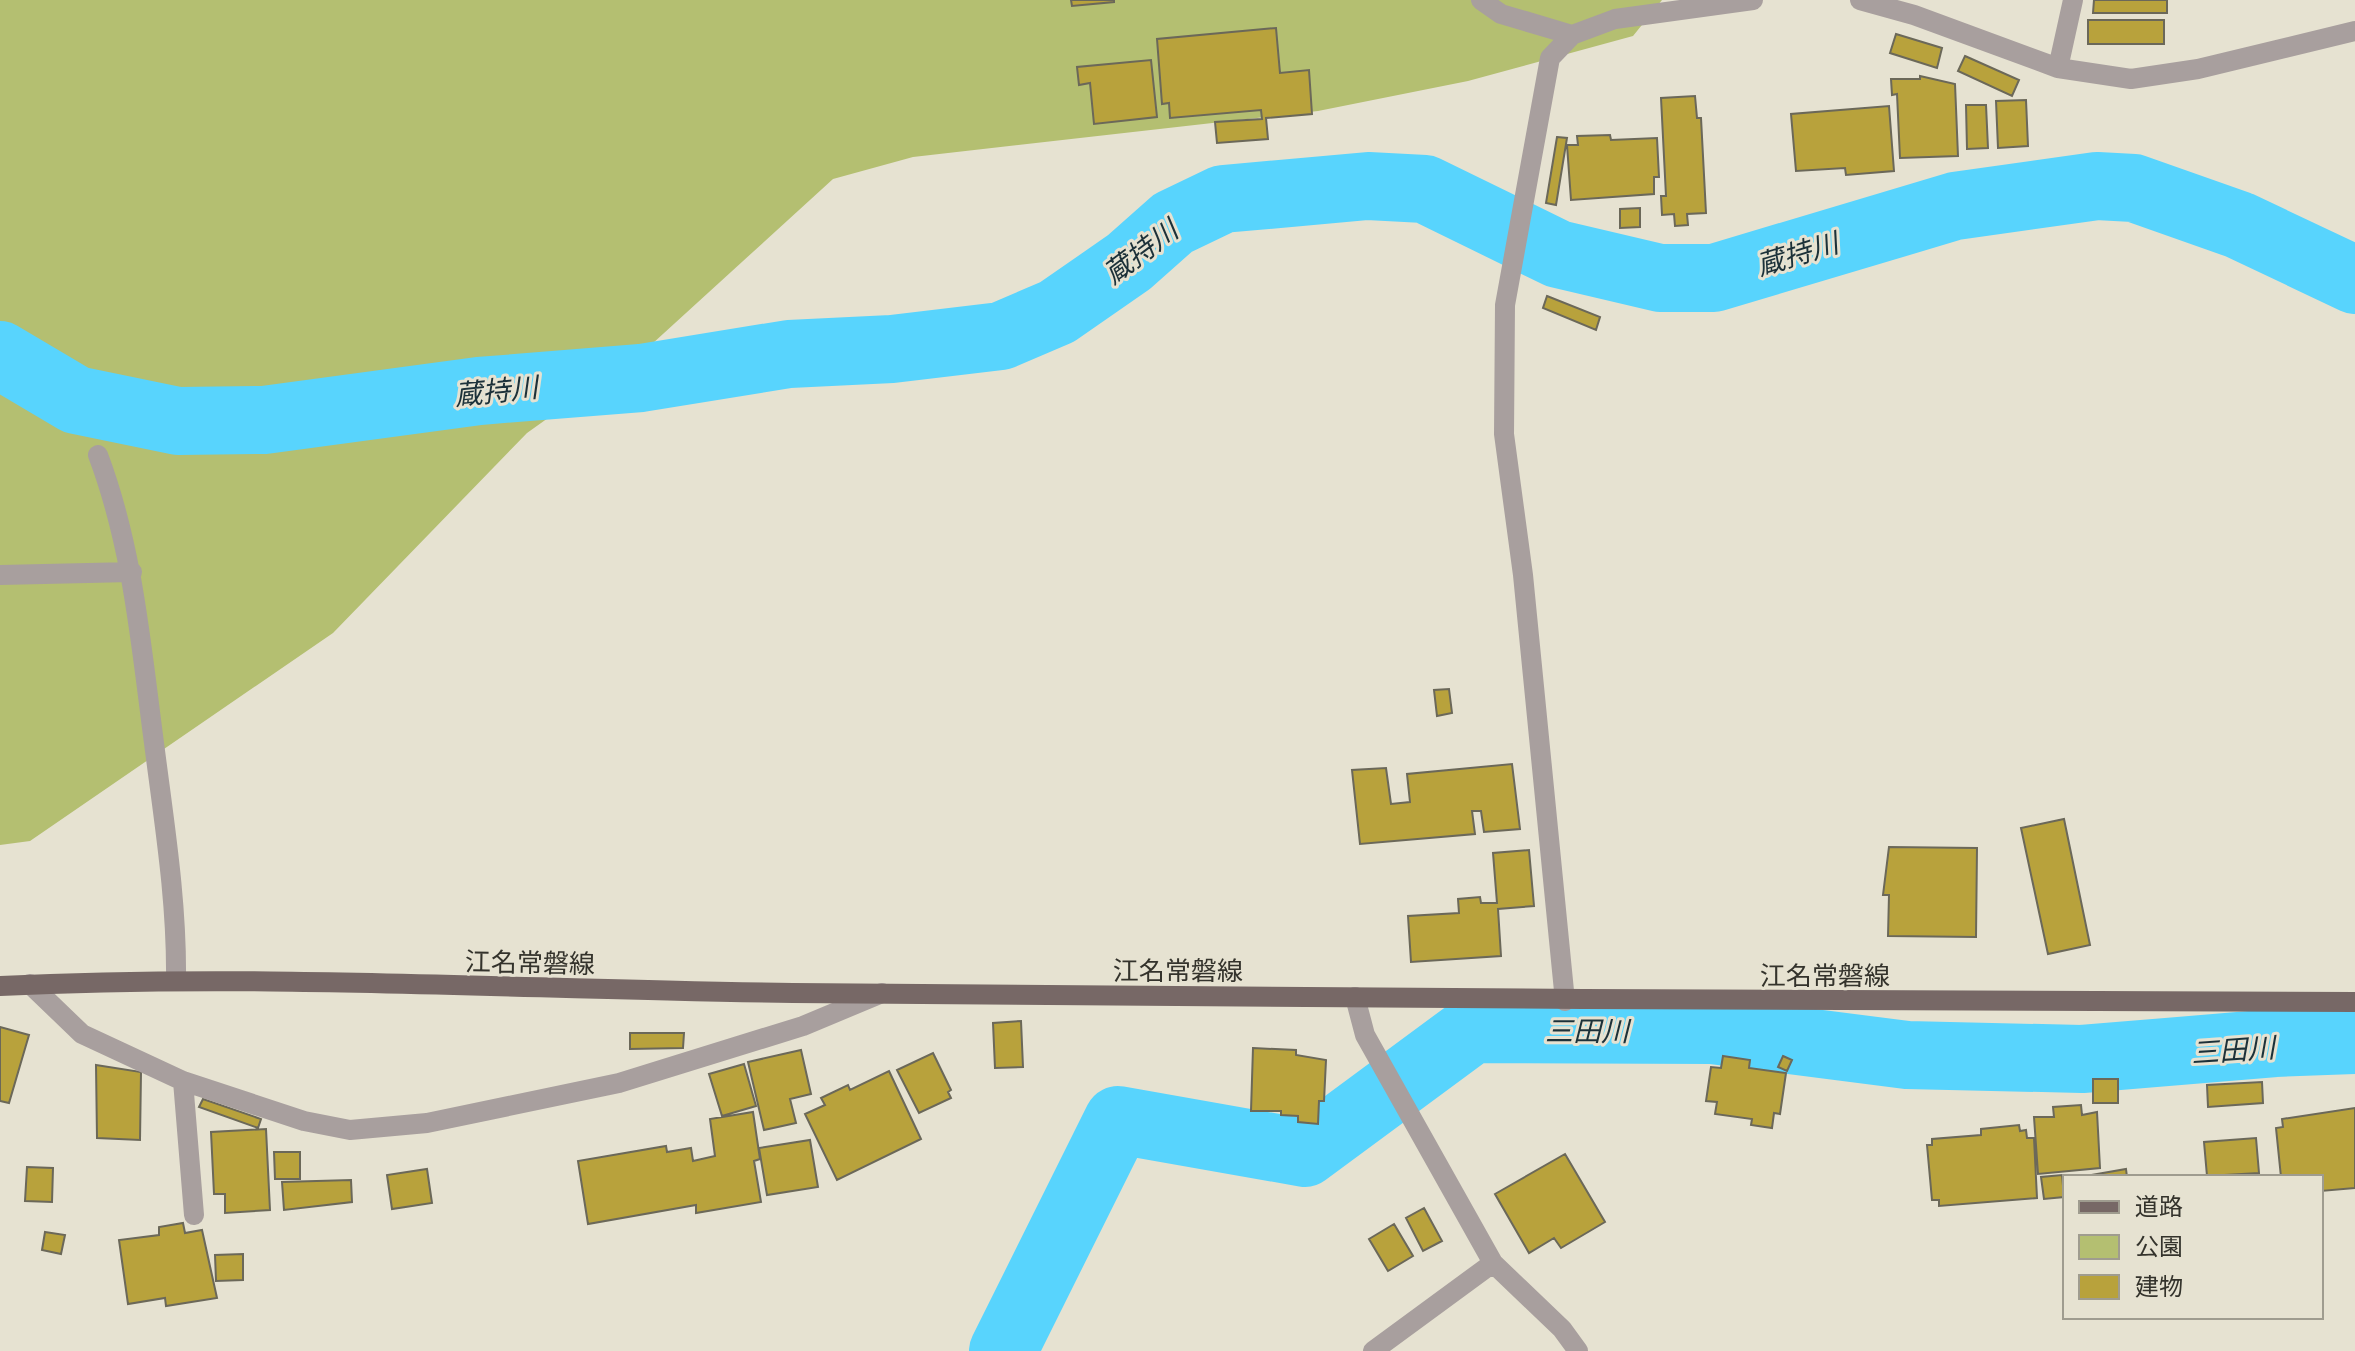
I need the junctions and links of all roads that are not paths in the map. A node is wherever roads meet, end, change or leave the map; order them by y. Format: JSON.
{"nodes":[{"id":1,"x":1481,"y":0,"type":"edge"},
{"id":2,"x":1753,"y":0,"type":"edge"},
{"id":3,"x":1860,"y":0,"type":"edge"},
{"id":4,"x":2073,"y":0,"type":"edge"},
{"id":5,"x":2355,"y":31,"type":"edge"},
{"id":6,"x":1572,"y":35,"type":"junction"},
{"id":7,"x":2058,"y":68,"type":"junction"},
{"id":8,"x":98,"y":455,"type":"dead end"},
{"id":9,"x":132,"y":572,"type":"junction"},
{"id":10,"x":0,"y":575,"type":"edge"},
{"id":11,"x":176,"y":980,"type":"junction"},
{"id":12,"x":30,"y":984,"type":"junction"},
{"id":13,"x":0,"y":986,"type":"edge"},
{"id":14,"x":882,"y":993,"type":"junction"},
{"id":15,"x":1355,"y":997,"type":"junction"},
{"id":16,"x":1565,"y":1001,"type":"junction"},
{"id":17,"x":2355,"y":1002,"type":"edge"},
{"id":18,"x":183,"y":1081,"type":"junction"},
{"id":19,"x":194,"y":1215,"type":"dead end"},
{"id":20,"x":1493,"y":1263,"type":"junction"},
{"id":21,"x":1373,"y":1351,"type":"edge"},
{"id":22,"x":1578,"y":1351,"type":"edge"}],
"edges":[{"from":1,"to":6,"type":"street"},
{"from":2,"to":6,"type":"street"},
{"from":3,"to":7,"type":"street"},
{"from":4,"to":7,"type":"street"},
{"from":5,"to":7,"type":"street"},
{"from":6,"to":16,"type":"street"},
{"from":8,"to":9,"type":"street"},
{"from":9,"to":10,"type":"street"},
{"from":9,"to":11,"type":"street"},
{"from":11,"to":12,"type":"main road","name":"江名常磐線"},
{"from":11,"to":14,"type":"main road","name":"江名常磐線"},
{"from":12,"to":13,"type":"main road","name":"江名常磐線"},
{"from":12,"to":18,"type":"street"},
{"from":14,"to":15,"type":"main road","name":"江名常磐線"},
{"from":14,"to":18,"type":"street"},
{"from":15,"to":16,"type":"main road","name":"江名常磐線"},
{"from":15,"to":20,"type":"street"},
{"from":16,"to":17,"type":"main road","name":"江名常磐線"},
{"from":18,"to":19,"type":"street"},
{"from":20,"to":21,"type":"street"},
{"from":20,"to":22,"type":"street"}]}
